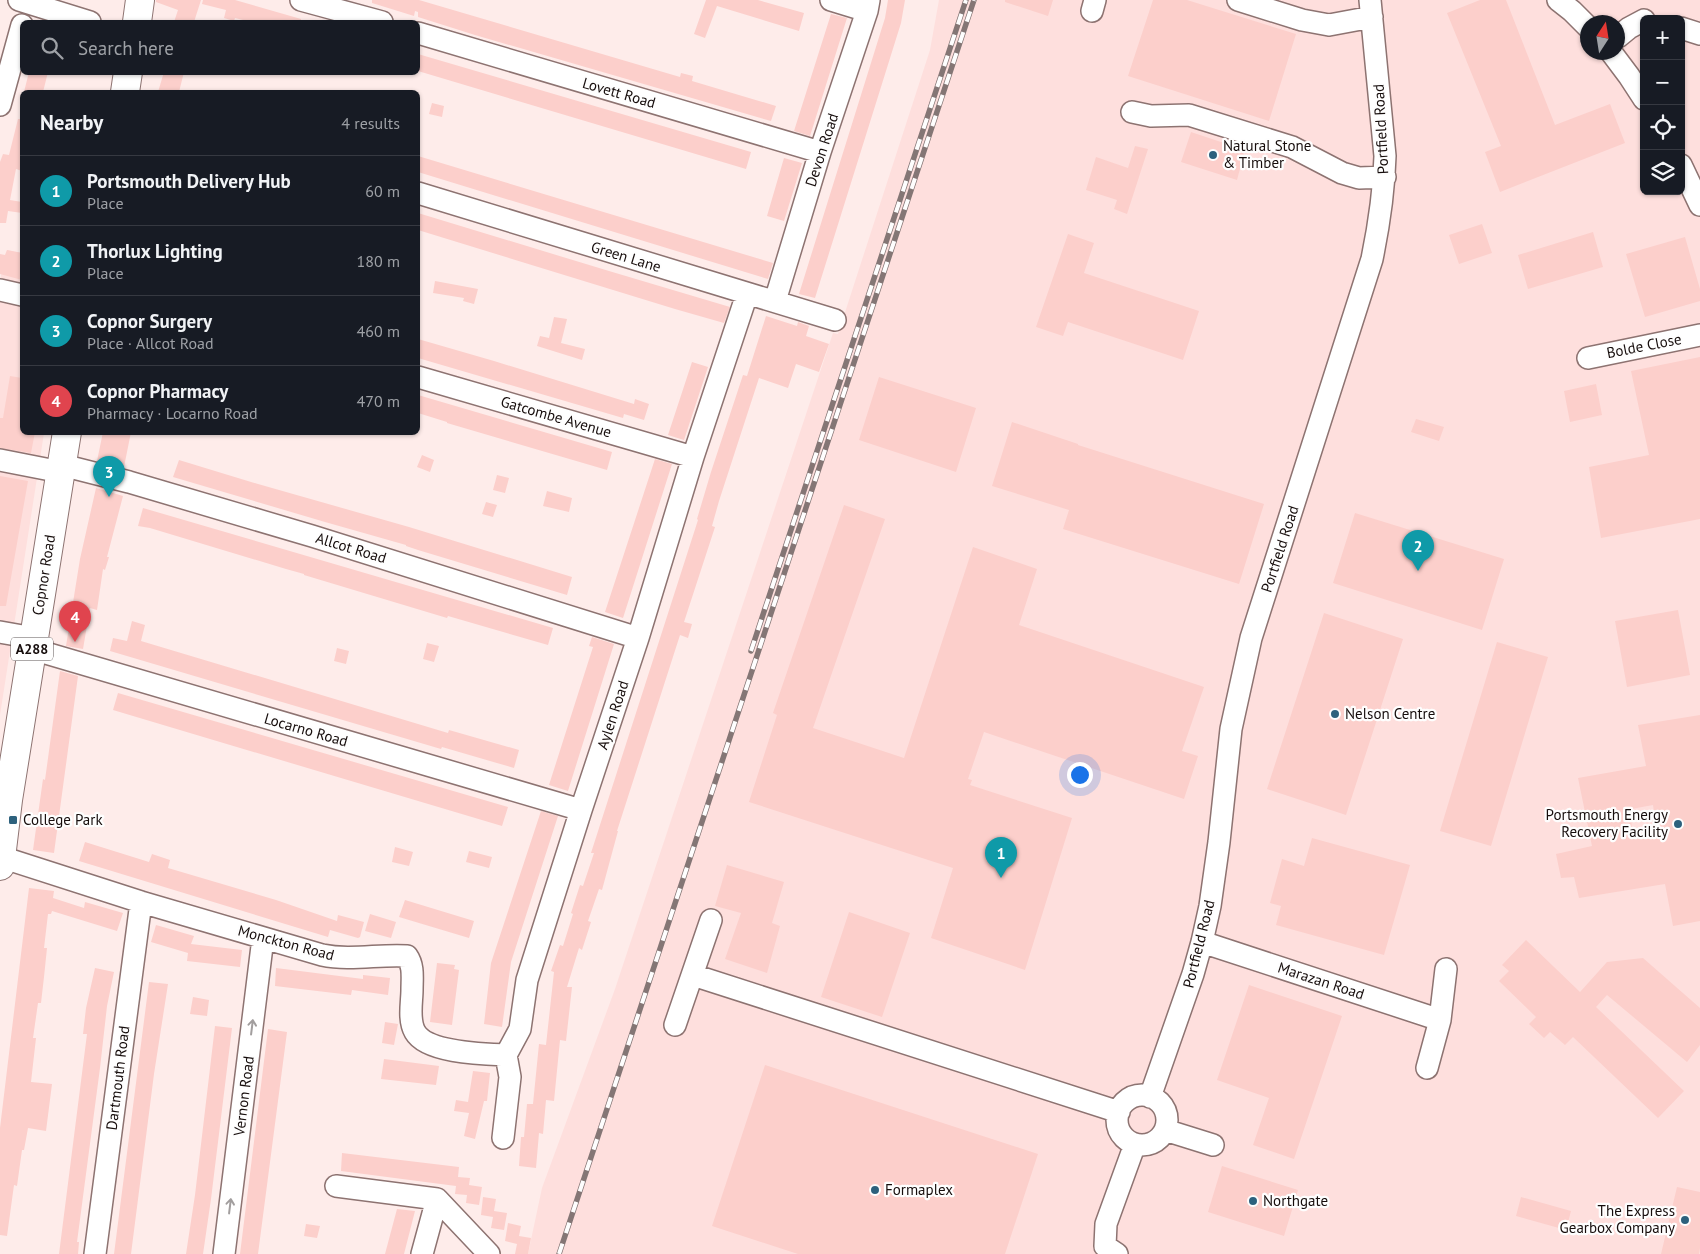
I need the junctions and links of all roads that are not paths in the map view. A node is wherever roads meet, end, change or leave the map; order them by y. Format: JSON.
{"nodes":[{"id":1,"x":140,"y":0,"type":"edge"},
{"id":2,"x":301,"y":0,"type":"edge"},
{"id":3,"x":831,"y":0,"type":"edge"},
{"id":4,"x":1238,"y":0,"type":"edge"},
{"id":5,"x":1558,"y":0,"type":"edge"},
{"id":6,"x":868,"y":5,"type":"edge"},
{"id":7,"x":1371,"y":8,"type":"edge"},
{"id":8,"x":23,"y":13,"type":"edge"},
{"id":9,"x":1580,"y":19,"type":"edge"},
{"id":10,"x":75,"y":20,"type":"edge"},
{"id":11,"x":137,"y":20,"type":"edge"},
{"id":12,"x":375,"y":20,"type":"edge"},
{"id":13,"x":1640,"y":22,"type":"edge"},
{"id":14,"x":20,"y":25,"type":"edge"},
{"id":15,"x":1685,"y":29,"type":"edge"},
{"id":16,"x":1625,"y":31,"type":"edge"},
{"id":17,"x":420,"y":34,"type":"edge"},
{"id":18,"x":1700,"y":34,"type":"edge"},
{"id":19,"x":1617,"y":60,"type":"edge"},
{"id":20,"x":128,"y":75,"type":"edge"},
{"id":21,"x":125,"y":90,"type":"edge"},
{"id":22,"x":1640,"y":93,"type":"edge"},
{"id":23,"x":0,"y":105,"type":"edge"},
{"id":24,"x":1132,"y":112,"type":"dead end"},
{"id":25,"x":820,"y":152,"type":"junction"},
{"id":26,"x":1685,"y":173,"type":"edge"},
{"id":27,"x":1385,"y":178,"type":"junction"},
{"id":28,"x":420,"y":194,"type":"edge"},
{"id":29,"x":1700,"y":205,"type":"edge"},
{"id":30,"x":0,"y":290,"type":"edge"},
{"id":31,"x":746,"y":294,"type":"junction"},
{"id":32,"x":20,"y":295,"type":"edge"},
{"id":33,"x":775,"y":301,"type":"junction"},
{"id":34,"x":835,"y":320,"type":"dead end"},
{"id":35,"x":1700,"y":335,"type":"edge"},
{"id":36,"x":1588,"y":358,"type":"dead end"},
{"id":37,"x":420,"y":377,"type":"edge"},
{"id":38,"x":67,"y":435,"type":"edge"},
{"id":39,"x":694,"y":457,"type":"junction"},
{"id":40,"x":0,"y":460,"type":"edge"},
{"id":41,"x":62,"y":469,"type":"junction"},
{"id":42,"x":0,"y":632,"type":"edge"},
{"id":43,"x":638,"y":638,"type":"junction"},
{"id":44,"x":33,"y":644,"type":"junction"},
{"id":45,"x":4,"y":799,"type":"edge"},
{"id":46,"x":581,"y":810,"type":"junction"},
{"id":47,"x":1,"y":862,"type":"edge"},
{"id":48,"x":141,"y":902,"type":"junction"},
{"id":49,"x":711,"y":920,"type":"dead end"},
{"id":50,"x":263,"y":938,"type":"junction"},
{"id":51,"x":1202,"y":942,"type":"junction"},
{"id":52,"x":1446,"y":969,"type":"dead end"},
{"id":53,"x":693,"y":975,"type":"junction"},
{"id":54,"x":1440,"y":1020,"type":"junction"},
{"id":55,"x":675,"y":1025,"type":"dead end"},
{"id":56,"x":506,"y":1055,"type":"junction"},
{"id":57,"x":1428,"y":1068,"type":"dead end"},
{"id":58,"x":1150,"y":1097,"type":"junction"},
{"id":59,"x":1119,"y":1112,"type":"junction"},
{"id":60,"x":1165,"y":1130,"type":"junction"},
{"id":61,"x":504,"y":1138,"type":"dead end"},
{"id":62,"x":1135,"y":1144,"type":"junction"},
{"id":63,"x":1213,"y":1145,"type":"dead end"},
{"id":64,"x":336,"y":1186,"type":"dead end"},
{"id":65,"x":437,"y":1199,"type":"junction"},
{"id":66,"x":96,"y":1254,"type":"edge"},
{"id":67,"x":224,"y":1254,"type":"edge"},
{"id":68,"x":422,"y":1254,"type":"edge"},
{"id":69,"x":489,"y":1254,"type":"edge"},
{"id":70,"x":1117,"y":1254,"type":"edge"}],
"edges":[{"from":1,"to":11,"type":"main road"},
{"from":2,"to":12,"type":"street"},
{"from":3,"to":6,"type":"street"},
{"from":4,"to":7,"type":"street"},
{"from":5,"to":9,"type":"street"},
{"from":6,"to":25,"type":"street","name":"Devon Road"},
{"from":7,"to":27,"type":"street","name":"Portfield Road"},
{"from":8,"to":10,"type":"street"},
{"from":13,"to":16,"type":"street"},
{"from":14,"to":23,"type":"street"},
{"from":15,"to":18,"type":"street"},
{"from":17,"to":25,"type":"street","name":"Lovett Road"},
{"from":19,"to":22,"type":"street"},
{"from":20,"to":21,"type":"main road"},
{"from":24,"to":27,"type":"street"},
{"from":25,"to":33,"type":"street","name":"Devon Road"},
{"from":26,"to":29,"type":"street"},
{"from":27,"to":51,"type":"street","name":"Portfield Road"},
{"from":28,"to":31,"type":"street","name":"Green Lane"},
{"from":30,"to":32,"type":"street"},
{"from":31,"to":33,"type":"street","name":"Green Lane"},
{"from":31,"to":39,"type":"street","name":"Aylen Road"},
{"from":33,"to":34,"type":"street","name":"Green Lane"},
{"from":35,"to":36,"type":"street","name":"Bolde Close"},
{"from":37,"to":39,"type":"street","name":"Gatcombe Avenue"},
{"from":38,"to":41,"type":"main road","name":"Copnor Road","number":"A288"},
{"from":39,"to":43,"type":"street","name":"Aylen Road"},
{"from":40,"to":41,"type":"street","name":"Allcot Road"},
{"from":41,"to":43,"type":"street","name":"Allcot Road"},
{"from":41,"to":44,"type":"main road","name":"Copnor Road","number":"A288"},
{"from":42,"to":44,"type":"street","name":"Locarno Road"},
{"from":43,"to":46,"type":"street","name":"Aylen Road"},
{"from":44,"to":45,"type":"main road","name":"Copnor Road","number":"A288"},
{"from":44,"to":46,"type":"street","name":"Locarno Road"},
{"from":45,"to":47,"type":"main road","name":"Copnor Road","number":"A288"},
{"from":46,"to":56,"type":"street","name":"Aylen Road"},
{"from":47,"to":48,"type":"street","name":"Monckton Road"},
{"from":48,"to":50,"type":"street","name":"Monckton Road"},
{"from":48,"to":66,"type":"street","name":"Dartmouth Road"},
{"from":49,"to":53,"type":"street"},
{"from":50,"to":56,"type":"street","name":"Monckton Road"},
{"from":67,"to":50,"type":"street","name":"Vernon Road","one_way":true},
{"from":51,"to":54,"type":"street","name":"Marazan Road"},
{"from":51,"to":58,"type":"street","name":"Portfield Road"},
{"from":52,"to":54,"type":"street"},
{"from":53,"to":55,"type":"street"},
{"from":53,"to":59,"type":"street"},
{"from":54,"to":57,"type":"street"},
{"from":56,"to":61,"type":"street"},
{"from":58,"to":59,"type":"street"},
{"from":58,"to":60,"type":"street"},
{"from":59,"to":62,"type":"street"},
{"from":60,"to":62,"type":"street"},
{"from":60,"to":63,"type":"street"},
{"from":62,"to":70,"type":"street"},
{"from":64,"to":65,"type":"street"},
{"from":65,"to":68,"type":"street"},
{"from":65,"to":69,"type":"street"}]}
